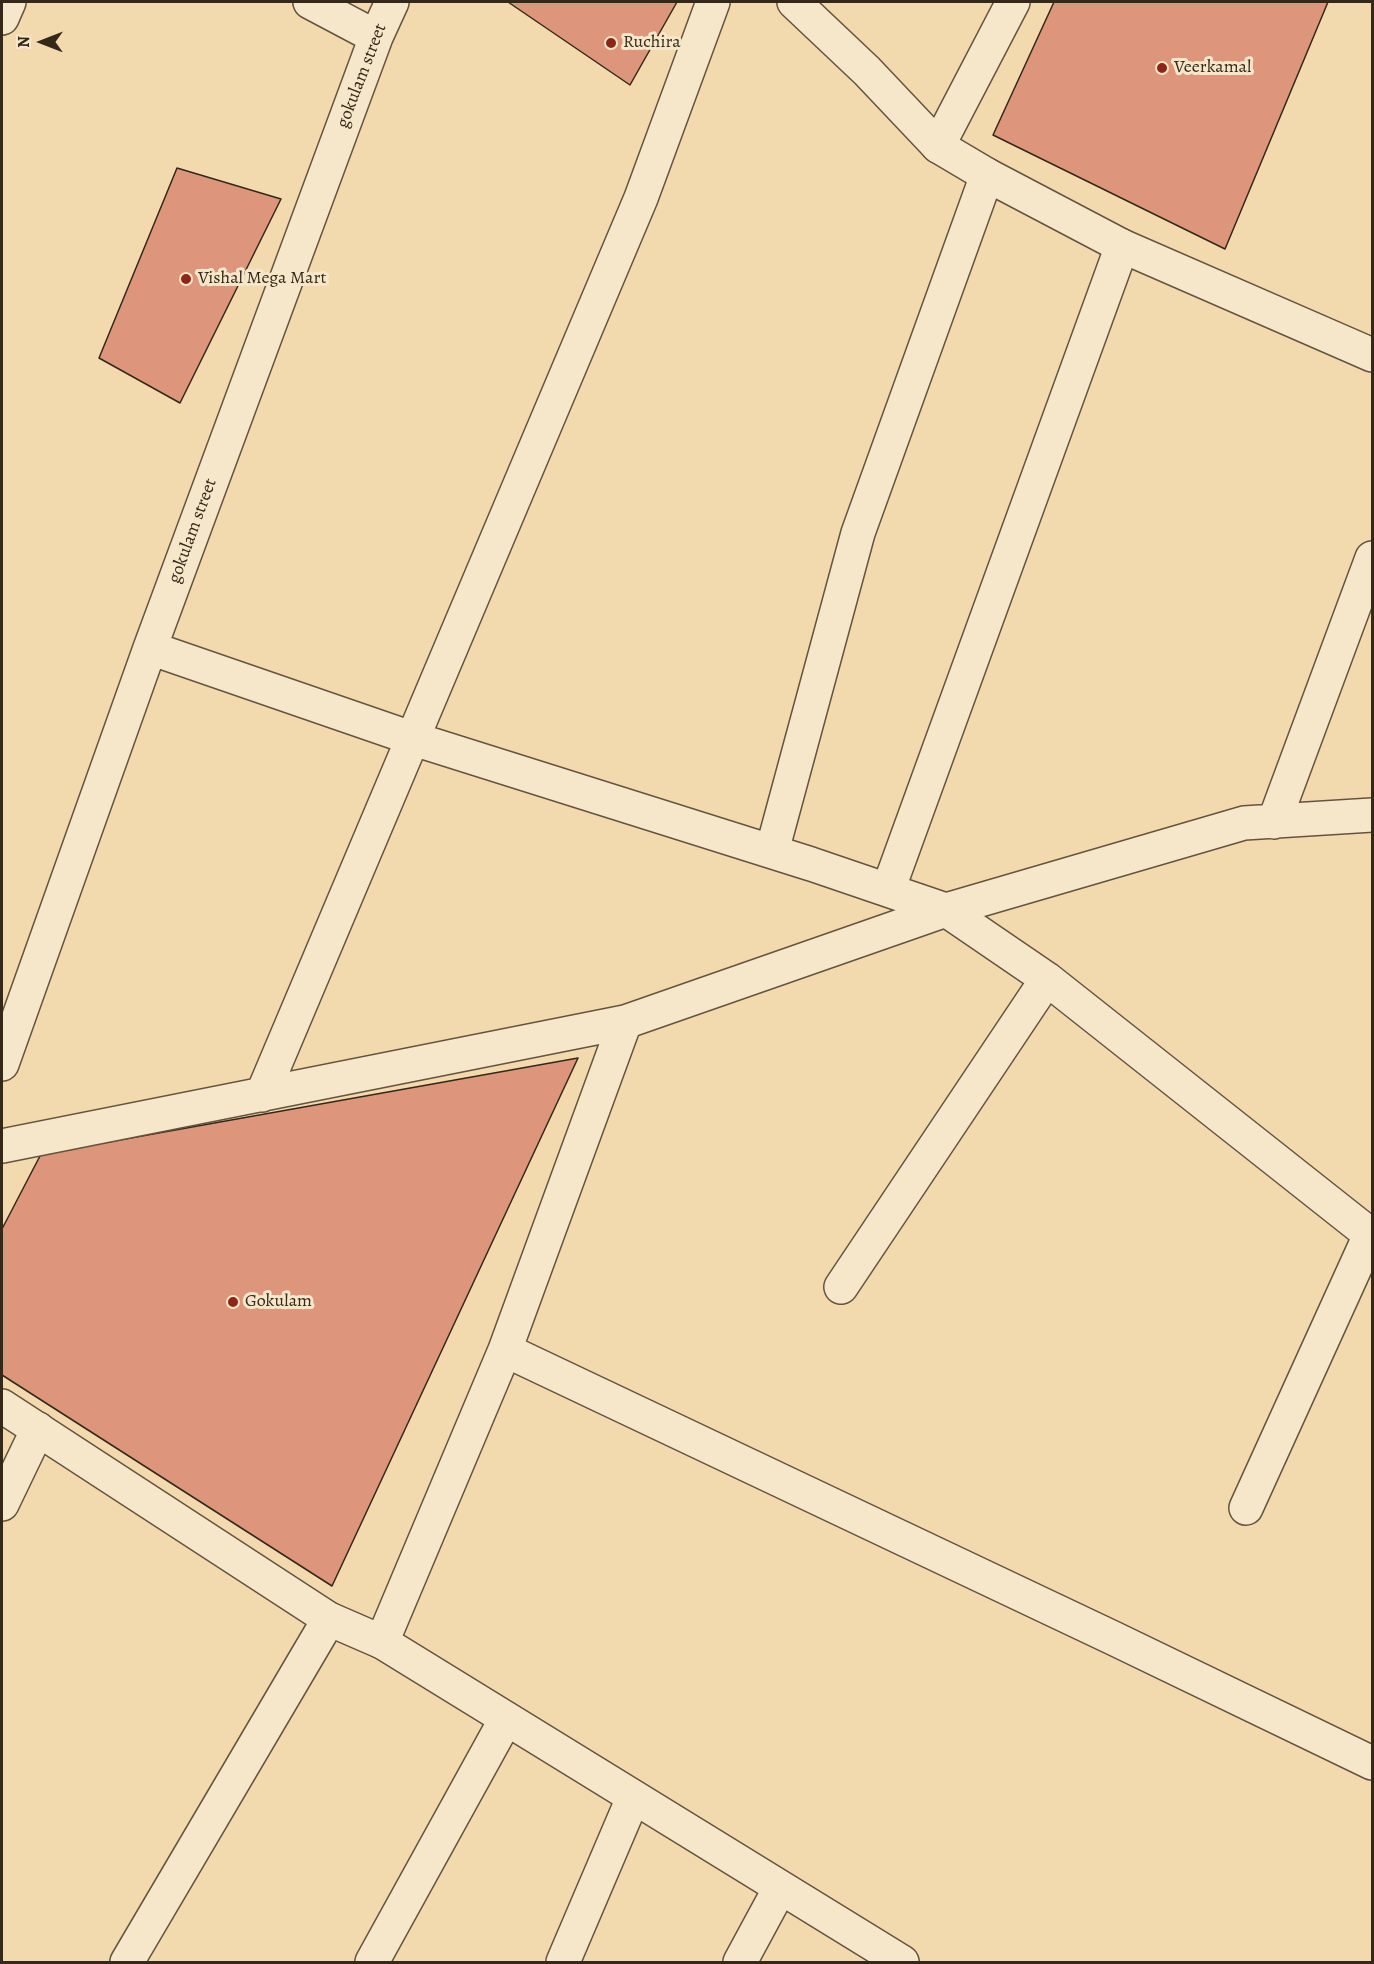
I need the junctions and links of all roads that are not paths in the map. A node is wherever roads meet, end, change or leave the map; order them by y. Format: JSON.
{"nodes":[{"id":1,"x":9,"y":2,"type":"edge"},
{"id":2,"x":310,"y":2,"type":"edge"},
{"id":3,"x":392,"y":2,"type":"edge"},
{"id":4,"x":713,"y":2,"type":"edge"},
{"id":5,"x":794,"y":2,"type":"edge"},
{"id":6,"x":1013,"y":2,"type":"edge"},
{"id":7,"x":2,"y":18,"type":"edge"},
{"id":8,"x":376,"y":37,"type":"junction"},
{"id":9,"x":938,"y":146,"type":"junction"},
{"id":10,"x":987,"y":175,"type":"junction"},
{"id":11,"x":1122,"y":246,"type":"junction"},
{"id":12,"x":1372,"y":355,"type":"edge"},
{"id":13,"x":1372,"y":558,"type":"edge"},
{"id":14,"x":150,"y":648,"type":"junction"},
{"id":15,"x":414,"y":739,"type":"junction"},
{"id":16,"x":1372,"y":815,"type":"edge"},
{"id":17,"x":1274,"y":822,"type":"junction"},
{"id":18,"x":772,"y":851,"type":"junction"},
{"id":19,"x":888,"y":890,"type":"junction"},
{"id":20,"x":946,"y":910,"type":"junction"},
{"id":21,"x":1047,"y":979,"type":"junction"},
{"id":22,"x":625,"y":1023,"type":"junction"},
{"id":23,"x":2,"y":1064,"type":"edge"},
{"id":24,"x":262,"y":1095,"type":"junction"},
{"id":25,"x":2,"y":1146,"type":"edge"},
{"id":26,"x":1371,"y":1235,"type":"edge"},
{"id":27,"x":841,"y":1287,"type":"dead end"},
{"id":28,"x":505,"y":1350,"type":"junction"},
{"id":29,"x":2,"y":1406,"type":"edge"},
{"id":30,"x":38,"y":1429,"type":"junction"},
{"id":31,"x":2,"y":1504,"type":"edge"},
{"id":32,"x":1246,"y":1508,"type":"dead end"},
{"id":33,"x":328,"y":1619,"type":"junction"},
{"id":34,"x":382,"y":1642,"type":"junction"},
{"id":35,"x":506,"y":1719,"type":"junction"},
{"id":36,"x":1372,"y":1763,"type":"edge"},
{"id":37,"x":633,"y":1798,"type":"junction"},
{"id":38,"x":780,"y":1888,"type":"junction"},
{"id":39,"x":127,"y":1962,"type":"edge"},
{"id":40,"x":372,"y":1962,"type":"edge"},
{"id":41,"x":562,"y":1962,"type":"edge"},
{"id":42,"x":740,"y":1962,"type":"edge"},
{"id":43,"x":902,"y":1962,"type":"edge"}],
"edges":[{"from":1,"to":7,"type":"street"},
{"from":2,"to":8,"type":"street"},
{"from":3,"to":8,"type":"street","name":"gokulam street"},
{"from":4,"to":15,"type":"street"},
{"from":5,"to":9,"type":"street"},
{"from":6,"to":9,"type":"street"},
{"from":8,"to":14,"type":"street","name":"gokulam street"},
{"from":9,"to":10,"type":"street"},
{"from":10,"to":11,"type":"street"},
{"from":10,"to":18,"type":"street"},
{"from":11,"to":12,"type":"street"},
{"from":11,"to":19,"type":"street"},
{"from":13,"to":17,"type":"street"},
{"from":14,"to":15,"type":"street"},
{"from":14,"to":23,"type":"street","name":"gokulam street"},
{"from":15,"to":18,"type":"street"},
{"from":15,"to":24,"type":"street"},
{"from":16,"to":17,"type":"street"},
{"from":17,"to":20,"type":"street"},
{"from":18,"to":19,"type":"street"},
{"from":19,"to":20,"type":"street"},
{"from":20,"to":21,"type":"street"},
{"from":20,"to":22,"type":"street"},
{"from":21,"to":26,"type":"street"},
{"from":21,"to":27,"type":"street"},
{"from":22,"to":24,"type":"street"},
{"from":22,"to":28,"type":"street"},
{"from":24,"to":25,"type":"street"},
{"from":26,"to":32,"type":"street"},
{"from":28,"to":34,"type":"street"},
{"from":28,"to":36,"type":"street"},
{"from":29,"to":30,"type":"street"},
{"from":30,"to":31,"type":"street"},
{"from":30,"to":33,"type":"street"},
{"from":33,"to":34,"type":"street"},
{"from":33,"to":39,"type":"street"},
{"from":34,"to":35,"type":"street"},
{"from":35,"to":37,"type":"street"},
{"from":35,"to":40,"type":"street"},
{"from":37,"to":38,"type":"street"},
{"from":37,"to":41,"type":"street"},
{"from":38,"to":42,"type":"street"},
{"from":38,"to":43,"type":"street"}]}
